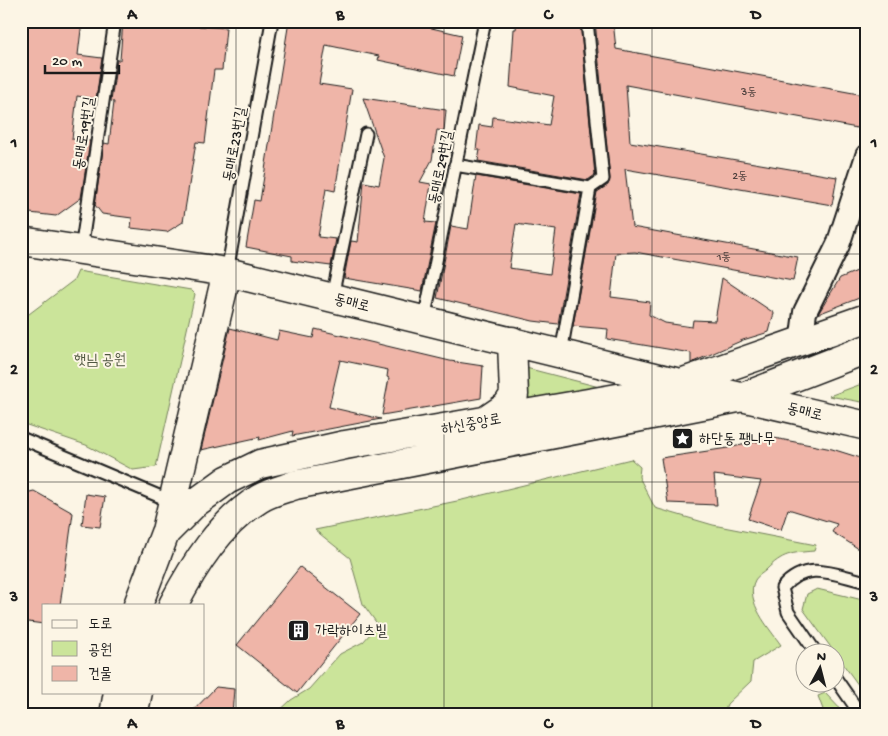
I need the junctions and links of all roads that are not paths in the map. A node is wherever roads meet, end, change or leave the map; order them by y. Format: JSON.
{"nodes":[{"id":1,"x":115,"y":21,"type":"edge"},
{"id":2,"x":272,"y":21,"type":"edge"},
{"id":3,"x":485,"y":21,"type":"edge"},
{"id":4,"x":587,"y":21,"type":"edge"},
{"id":5,"x":366,"y":134,"type":"dead end"},
{"id":6,"x":867,"y":156,"type":"edge"},
{"id":7,"x":455,"y":165,"type":"junction"},
{"id":8,"x":590,"y":188,"type":"junction"},
{"id":9,"x":21,"y":241,"type":"edge"},
{"id":10,"x":81,"y":250,"type":"junction"},
{"id":11,"x":227,"y":272,"type":"junction"},
{"id":12,"x":332,"y":297,"type":"junction"},
{"id":13,"x":867,"y":318,"type":"edge"},
{"id":14,"x":424,"y":320,"type":"junction"},
{"id":15,"x":805,"y":340,"type":"junction"},
{"id":16,"x":512,"y":341,"type":"junction"},
{"id":17,"x":867,"y":349,"type":"edge"},
{"id":18,"x":561,"y":352,"type":"junction"},
{"id":19,"x":680,"y":383,"type":"junction"},
{"id":20,"x":743,"y":397,"type":"junction"},
{"id":21,"x":485,"y":421,"type":"junction"},
{"id":22,"x":867,"y":426,"type":"edge"},
{"id":23,"x":21,"y":438,"type":"edge"},
{"id":24,"x":173,"y":502,"type":"junction"},
{"id":25,"x":166,"y":533,"type":"junction"},
{"id":26,"x":867,"y":582,"type":"edge"},
{"id":27,"x":138,"y":604,"type":"edge"},
{"id":28,"x":174,"y":604,"type":"edge"},
{"id":29,"x":810,"y":644,"type":"edge"},
{"id":30,"x":846,"y":693,"type":"edge"},
{"id":31,"x":118,"y":694,"type":"edge"},
{"id":32,"x":138,"y":694,"type":"edge"},
{"id":33,"x":114,"y":715,"type":"edge"},
{"id":34,"x":133,"y":715,"type":"edge"},
{"id":35,"x":861,"y":715,"type":"edge"}],
"edges":[{"from":1,"to":10,"type":"lane","name":"동매로19번길"},
{"from":2,"to":11,"type":"lane","name":"동매로23번길"},
{"from":3,"to":7,"type":"lane","name":"동매로29번길"},
{"from":4,"to":8,"type":"lane"},
{"from":5,"to":12,"type":"lane"},
{"from":6,"to":15,"type":"street"},
{"from":7,"to":8,"type":"lane"},
{"from":7,"to":14,"type":"lane","name":"동매로29번길"},
{"from":8,"to":18,"type":"lane"},
{"from":9,"to":10,"type":"street","name":"동매로"},
{"from":10,"to":11,"type":"street","name":"동매로"},
{"from":11,"to":12,"type":"street","name":"동매로"},
{"from":11,"to":24,"type":"street"},
{"from":12,"to":14,"type":"street","name":"동매로"},
{"from":13,"to":15,"type":"street","name":"하신중앙로"},
{"from":14,"to":16,"type":"street","name":"동매로"},
{"from":15,"to":19,"type":"street","name":"하신중앙로"},
{"from":16,"to":18,"type":"street","name":"동매로"},
{"from":16,"to":21,"type":"street"},
{"from":17,"to":20,"type":"street","name":"하신중앙로"},
{"from":18,"to":19,"type":"street","name":"동매로"},
{"from":19,"to":20,"type":"street","name":"동매로"},
{"from":19,"to":21,"type":"street","name":"하신중앙로"},
{"from":20,"to":22,"type":"street","name":"동매로"},
{"from":20,"to":28,"type":"street","name":"하신중앙로"},
{"from":21,"to":25,"type":"street","name":"하신중앙로"},
{"from":23,"to":24,"type":"lane"},
{"from":24,"to":25,"type":"street"},
{"from":25,"to":27,"type":"street","name":"하신중앙로"},
{"from":26,"to":29,"type":"lane"},
{"from":30,"to":35,"type":"lane"},
{"from":31,"to":33,"type":"street"},
{"from":32,"to":34,"type":"street"}]}
